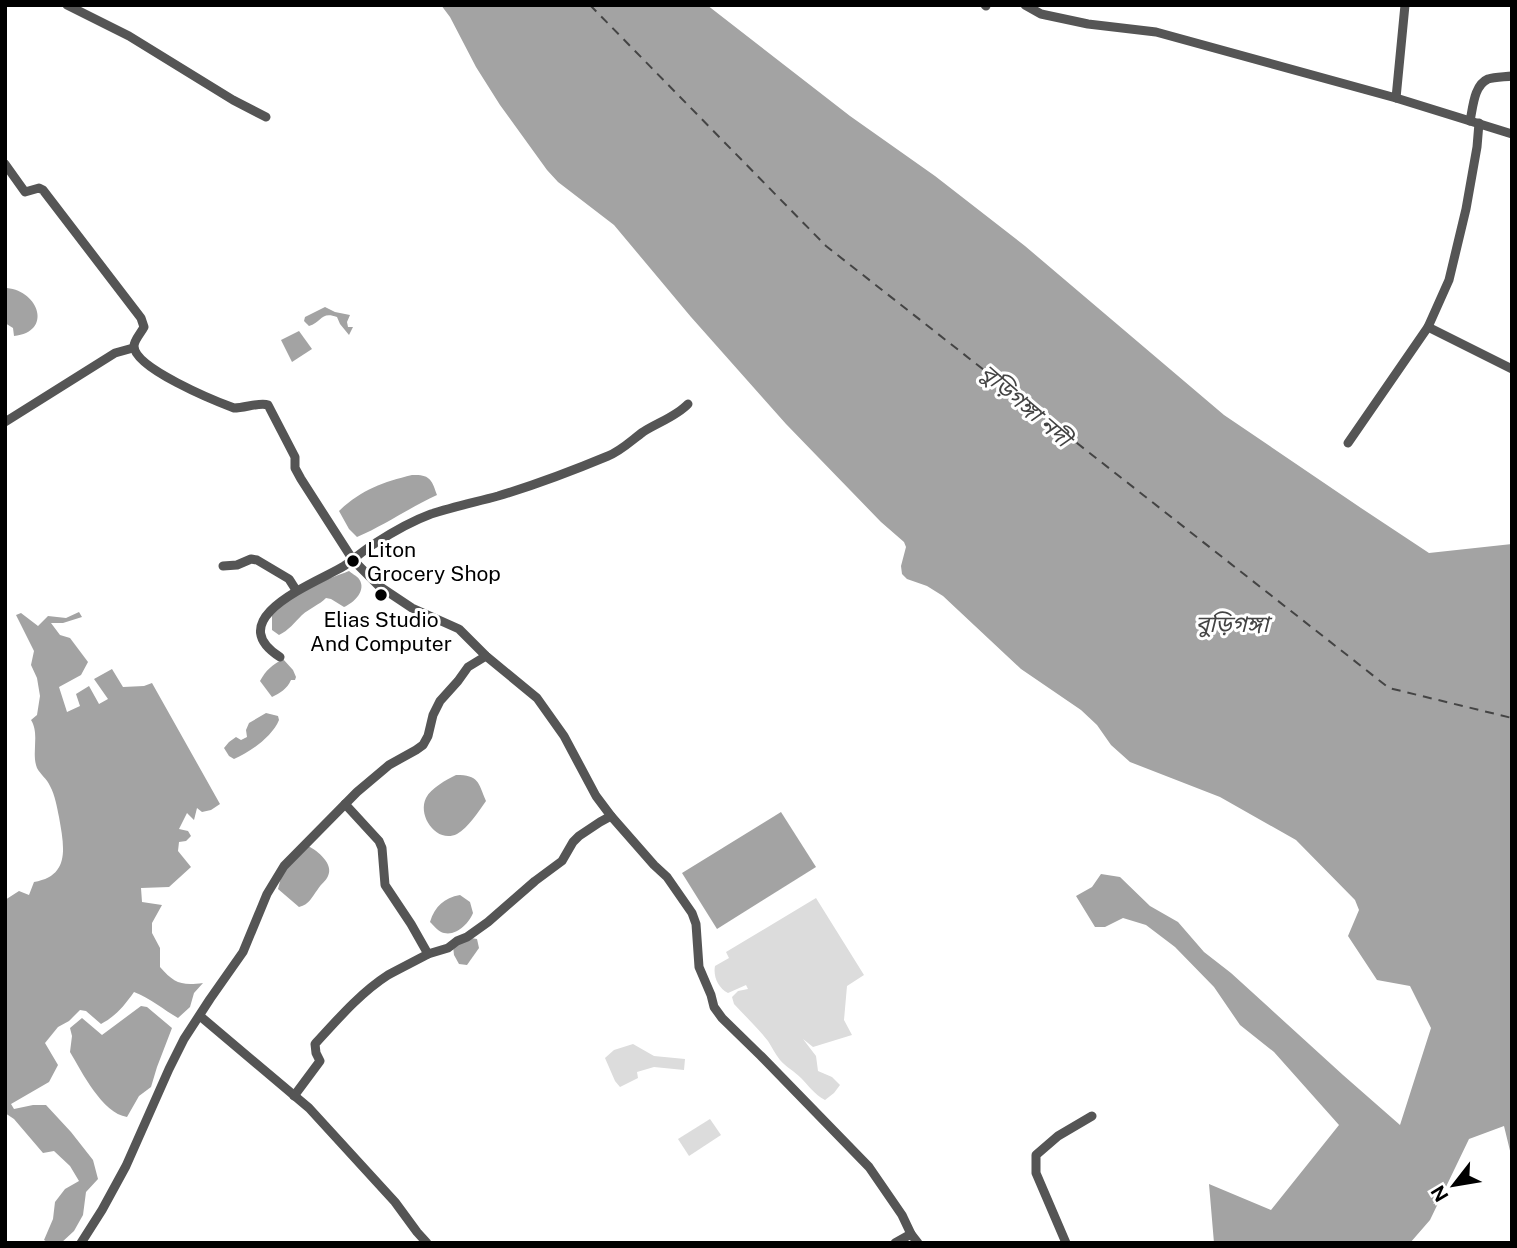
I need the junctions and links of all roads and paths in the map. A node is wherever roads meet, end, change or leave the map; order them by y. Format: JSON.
{"nodes":[{"id":1,"x":67,"y":5,"type":"edge"},
{"id":2,"x":1025,"y":5,"type":"edge"},
{"id":3,"x":1405,"y":5,"type":"edge"},
{"id":4,"x":1512,"y":76,"type":"edge"},
{"id":5,"x":1396,"y":98,"type":"junction"},
{"id":6,"x":266,"y":117,"type":"dead end"},
{"id":7,"x":1475,"y":122,"type":"junction"},
{"id":8,"x":1512,"y":134,"type":"edge"},
{"id":9,"x":5,"y":164,"type":"edge"},
{"id":10,"x":1428,"y":327,"type":"junction"},
{"id":11,"x":133,"y":348,"type":"junction"},
{"id":12,"x":1512,"y":369,"type":"edge"},
{"id":13,"x":688,"y":404,"type":"dead end"},
{"id":14,"x":5,"y":422,"type":"edge"},
{"id":15,"x":1348,"y":443,"type":"dead end"},
{"id":16,"x":353,"y":560,"type":"junction"},
{"id":17,"x":223,"y":566,"type":"dead end"},
{"id":18,"x":296,"y":590,"type":"junction"},
{"id":19,"x":486,"y":656,"type":"junction"},
{"id":20,"x":280,"y":657,"type":"dead end"},
{"id":21,"x":345,"y":804,"type":"junction"},
{"id":22,"x":611,"y":816,"type":"junction"},
{"id":23,"x":428,"y":954,"type":"junction"},
{"id":24,"x":200,"y":1016,"type":"junction"},
{"id":25,"x":294,"y":1096,"type":"junction"},
{"id":26,"x":1092,"y":1116,"type":"dead end"},
{"id":27,"x":911,"y":1234,"type":"junction"},
{"id":28,"x":81,"y":1243,"type":"edge"},
{"id":29,"x":427,"y":1243,"type":"edge"},
{"id":30,"x":895,"y":1243,"type":"edge"},
{"id":31,"x":918,"y":1243,"type":"edge"},
{"id":32,"x":1066,"y":1243,"type":"edge"}],
"edges":[{"from":1,"to":6,"type":"street"},
{"from":2,"to":5,"type":"street"},
{"from":3,"to":5,"type":"street"},
{"from":4,"to":7,"type":"street"},
{"from":5,"to":7,"type":"street"},
{"from":7,"to":8,"type":"street"},
{"from":7,"to":10,"type":"street"},
{"from":9,"to":11,"type":"street"},
{"from":10,"to":12,"type":"street"},
{"from":10,"to":15,"type":"street"},
{"from":11,"to":14,"type":"street"},
{"from":11,"to":16,"type":"street"},
{"from":13,"to":16,"type":"street"},
{"from":16,"to":18,"type":"street"},
{"from":16,"to":19,"type":"street"},
{"from":17,"to":18,"type":"street"},
{"from":18,"to":20,"type":"street"},
{"from":19,"to":21,"type":"street"},
{"from":19,"to":22,"type":"street"},
{"from":21,"to":23,"type":"street"},
{"from":21,"to":24,"type":"street"},
{"from":22,"to":23,"type":"street"},
{"from":22,"to":27,"type":"street"},
{"from":23,"to":25,"type":"street"},
{"from":24,"to":25,"type":"street"},
{"from":24,"to":28,"type":"street"},
{"from":25,"to":29,"type":"street"},
{"from":26,"to":32,"type":"street"},
{"from":27,"to":30,"type":"street"},
{"from":27,"to":31,"type":"street"}]}
